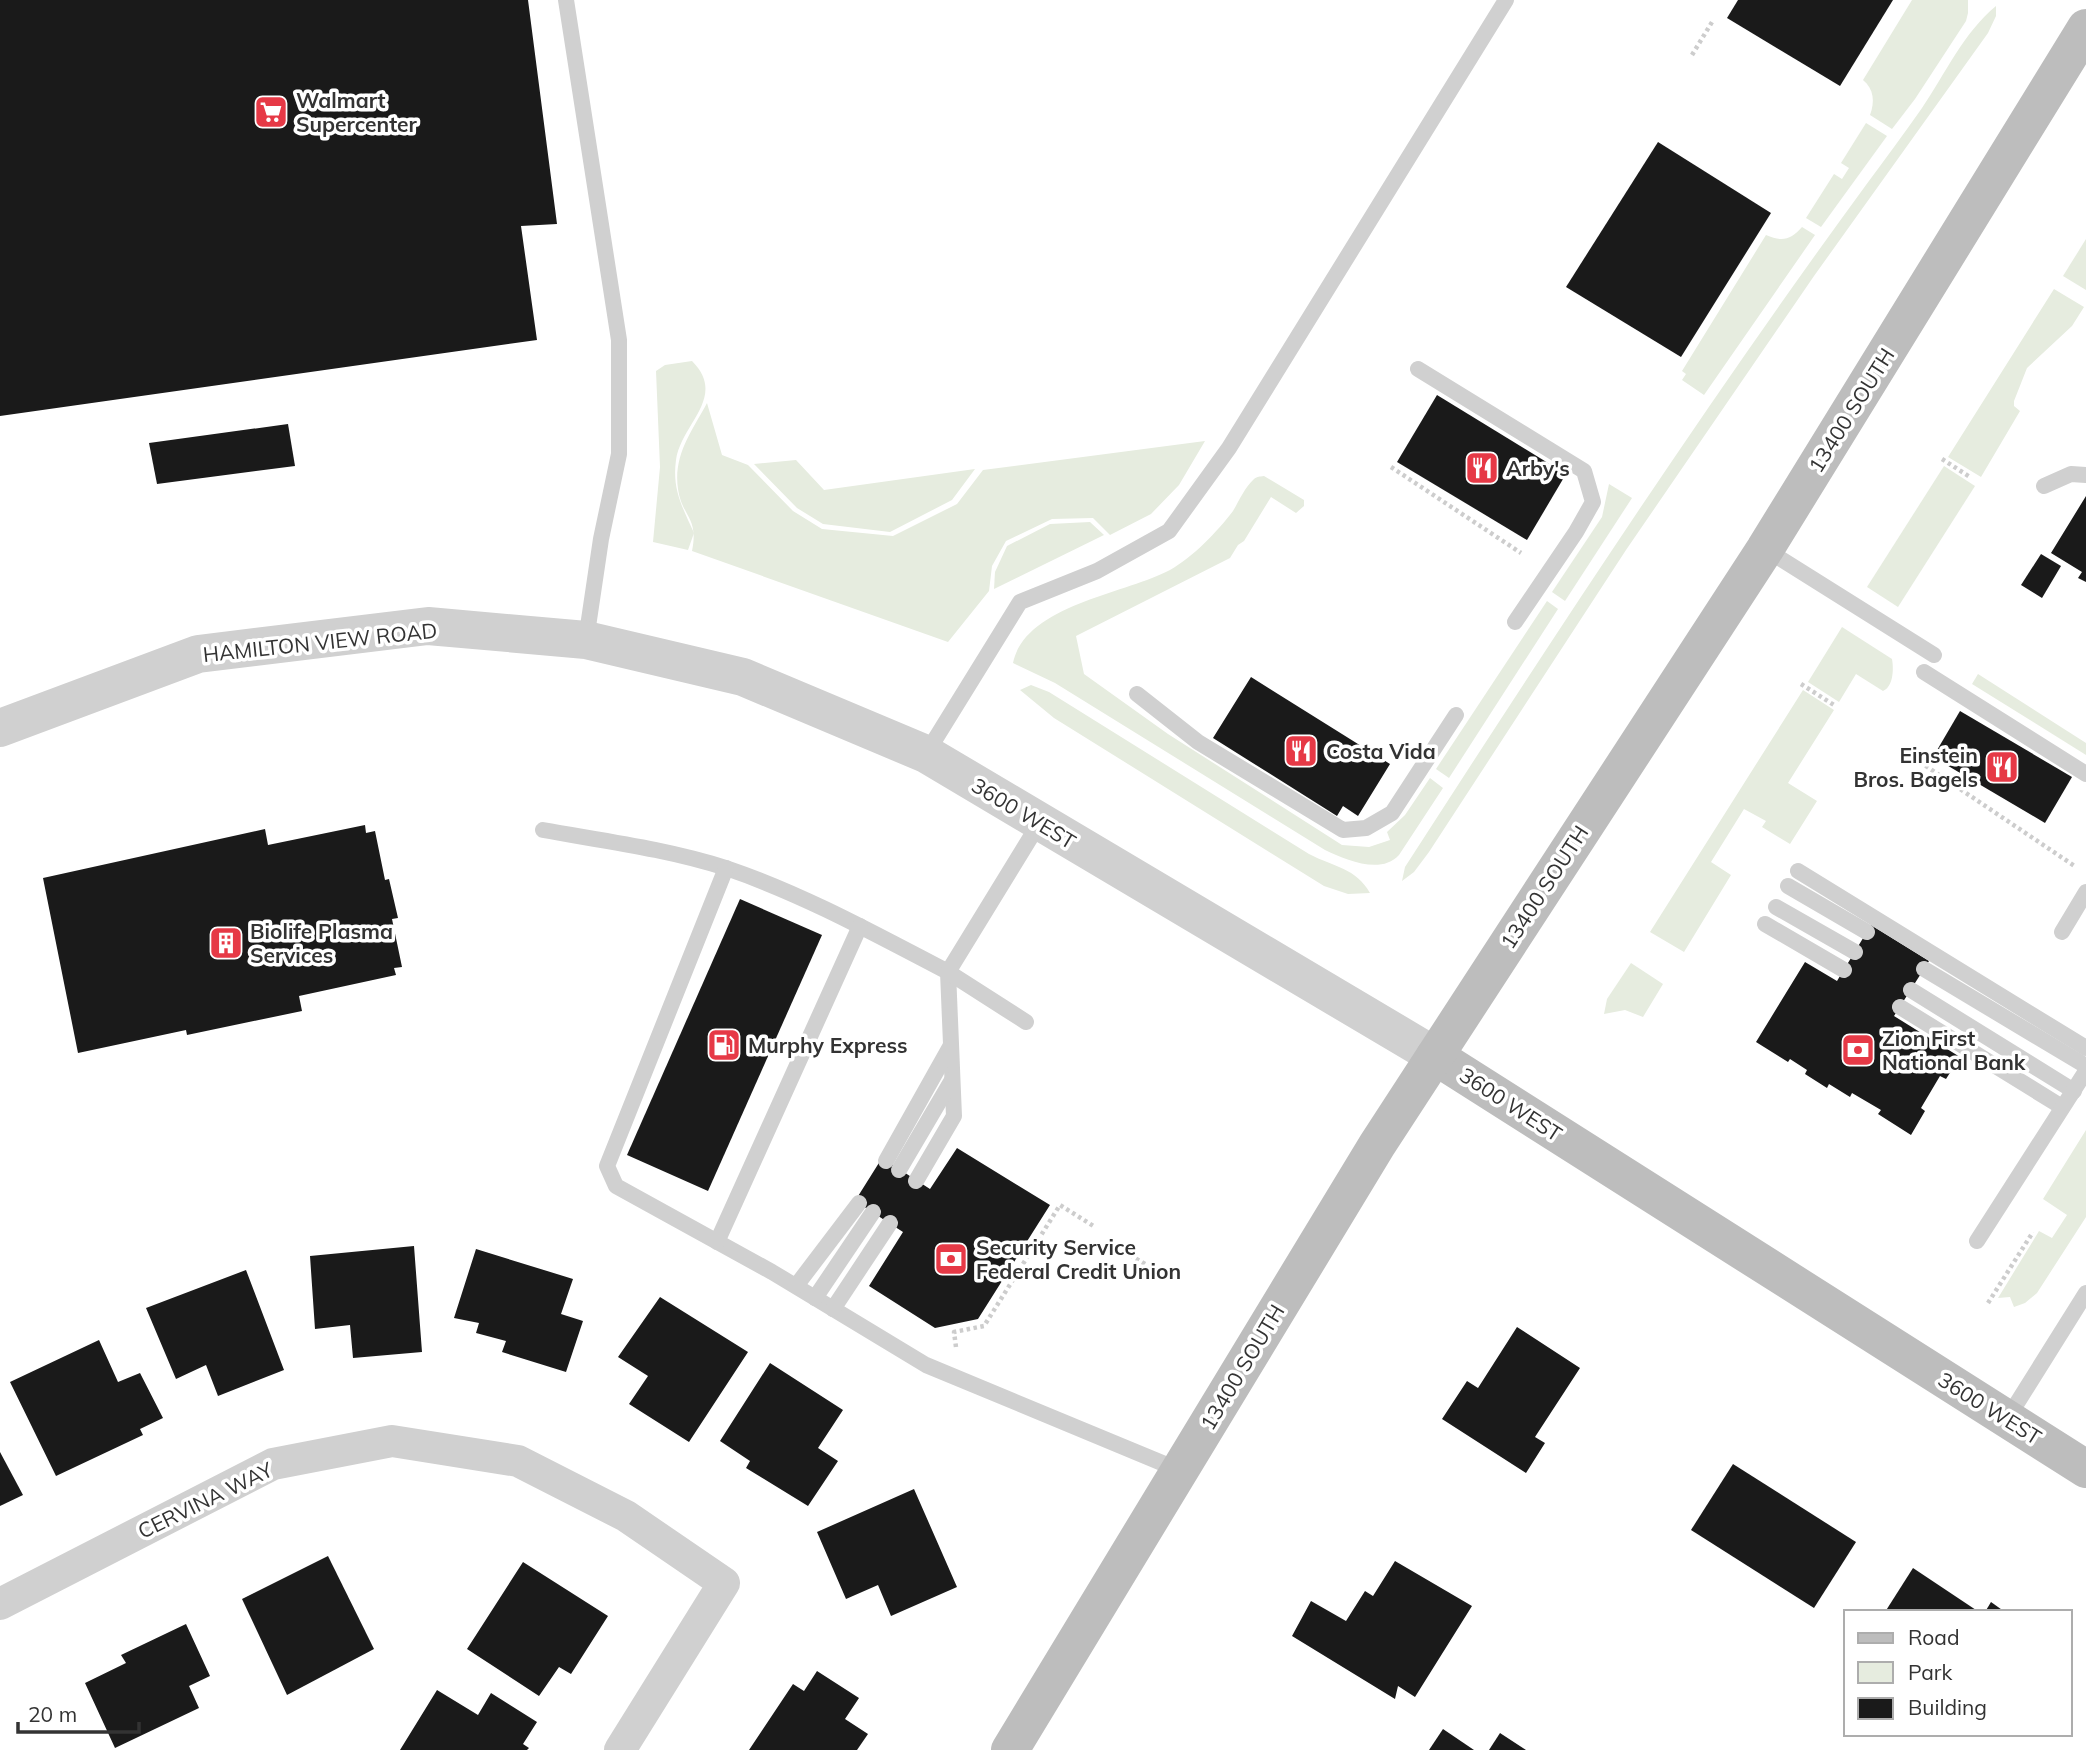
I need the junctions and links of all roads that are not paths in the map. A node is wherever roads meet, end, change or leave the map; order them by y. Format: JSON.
{"nodes":[{"id":1,"x":566,"y":0,"type":"edge"},
{"id":2,"x":1506,"y":0,"type":"edge"},
{"id":3,"x":2086,"y":28,"type":"edge"},
{"id":4,"x":1418,"y":369,"type":"dead end"},
{"id":5,"x":2086,"y":475,"type":"edge"},
{"id":6,"x":2044,"y":486,"type":"dead end"},
{"id":7,"x":1765,"y":549,"type":"junction"},
{"id":8,"x":1515,"y":622,"type":"dead end"},
{"id":9,"x":586,"y":640,"type":"junction"},
{"id":10,"x":1934,"y":655,"type":"dead end"},
{"id":11,"x":1924,"y":672,"type":"dead end"},
{"id":12,"x":1137,"y":694,"type":"dead end"},
{"id":13,"x":1456,"y":715,"type":"dead end"},
{"id":14,"x":0,"y":728,"type":"edge"},
{"id":15,"x":926,"y":754,"type":"junction"},
{"id":16,"x":2086,"y":774,"type":"edge"},
{"id":17,"x":1040,"y":822,"type":"junction"},
{"id":18,"x":543,"y":830,"type":"dead end"},
{"id":19,"x":726,"y":869,"type":"junction"},
{"id":20,"x":1798,"y":871,"type":"dead end"},
{"id":21,"x":1788,"y":886,"type":"dead end"},
{"id":22,"x":2086,"y":892,"type":"edge"},
{"id":23,"x":1776,"y":907,"type":"dead end"},
{"id":24,"x":1765,"y":924,"type":"dead end"},
{"id":25,"x":860,"y":926,"type":"junction"},
{"id":26,"x":1867,"y":932,"type":"dead end"},
{"id":27,"x":2062,"y":932,"type":"dead end"},
{"id":28,"x":1855,"y":952,"type":"dead end"},
{"id":29,"x":1924,"y":969,"type":"dead end"},
{"id":30,"x":1844,"y":970,"type":"dead end"},
{"id":31,"x":948,"y":972,"type":"junction"},
{"id":32,"x":1911,"y":990,"type":"dead end"},
{"id":33,"x":1900,"y":1007,"type":"dead end"},
{"id":34,"x":1026,"y":1022,"type":"dead end"},
{"id":35,"x":951,"y":1045,"type":"junction"},
{"id":36,"x":2086,"y":1048,"type":"edge"},
{"id":37,"x":1435,"y":1056,"type":"junction"},
{"id":38,"x":2086,"y":1069,"type":"edge"},
{"id":39,"x":952,"y":1080,"type":"junction"},
{"id":40,"x":2074,"y":1091,"type":"junction"},
{"id":41,"x":2062,"y":1107,"type":"junction"},
{"id":42,"x":916,"y":1181,"type":"dead end"},
{"id":43,"x":859,"y":1203,"type":"dead end"},
{"id":44,"x":873,"y":1212,"type":"dead end"},
{"id":45,"x":890,"y":1223,"type":"dead end"},
{"id":46,"x":1977,"y":1241,"type":"dead end"},
{"id":47,"x":717,"y":1242,"type":"junction"},
{"id":48,"x":796,"y":1286,"type":"junction"},
{"id":49,"x":2086,"y":1293,"type":"edge"},
{"id":50,"x":815,"y":1298,"type":"junction"},
{"id":51,"x":833,"y":1309,"type":"junction"},
{"id":52,"x":2007,"y":1419,"type":"junction"},
{"id":53,"x":2086,"y":1469,"type":"edge"},
{"id":54,"x":1179,"y":1470,"type":"junction"},
{"id":55,"x":0,"y":1604,"type":"edge"},
{"id":56,"x":620,"y":1750,"type":"edge"},
{"id":57,"x":1010,"y":1750,"type":"edge"}],
"edges":[{"from":1,"to":9,"type":"lane"},
{"from":2,"to":15,"type":"lane"},
{"from":3,"to":7,"type":"main road","name":"13400 SOUTH"},
{"from":4,"to":8,"type":"lane"},
{"from":5,"to":6,"type":"lane"},
{"from":7,"to":10,"type":"lane"},
{"from":7,"to":37,"type":"main road","name":"13400 SOUTH"},
{"from":9,"to":14,"type":"street","name":"HAMILTON VIEW ROAD"},
{"from":9,"to":15,"type":"street","name":"HAMILTON VIEW ROAD"},
{"from":11,"to":16,"type":"lane"},
{"from":12,"to":13,"type":"lane"},
{"from":15,"to":17,"type":"street","name":"3600 WEST"},
{"from":17,"to":31,"type":"lane"},
{"from":17,"to":37,"type":"street","name":"3600 WEST"},
{"from":18,"to":19,"type":"lane"},
{"from":19,"to":25,"type":"lane"},
{"from":19,"to":47,"type":"lane"},
{"from":20,"to":36,"type":"lane"},
{"from":21,"to":26,"type":"lane"},
{"from":22,"to":27,"type":"lane"},
{"from":23,"to":28,"type":"lane"},
{"from":24,"to":30,"type":"lane"},
{"from":25,"to":31,"type":"lane"},
{"from":25,"to":47,"type":"lane"},
{"from":29,"to":38,"type":"lane"},
{"from":31,"to":34,"type":"lane"},
{"from":31,"to":35,"type":"lane"},
{"from":32,"to":40,"type":"lane"},
{"from":33,"to":41,"type":"lane"},
{"from":35,"to":39,"type":"lane"},
{"from":35,"to":39,"type":"lane"},
{"from":37,"to":52,"type":"main road","name":"3600 WEST"},
{"from":37,"to":54,"type":"main road","name":"13400 SOUTH"},
{"from":38,"to":40,"type":"lane"},
{"from":39,"to":42,"type":"lane"},
{"from":40,"to":41,"type":"lane"},
{"from":41,"to":46,"type":"lane"},
{"from":43,"to":48,"type":"lane"},
{"from":44,"to":50,"type":"lane"},
{"from":45,"to":51,"type":"lane"},
{"from":47,"to":48,"type":"lane"},
{"from":48,"to":50,"type":"lane"},
{"from":49,"to":52,"type":"lane"},
{"from":50,"to":51,"type":"lane"},
{"from":51,"to":54,"type":"lane"},
{"from":52,"to":53,"type":"main road","name":"3600 WEST"},
{"from":54,"to":57,"type":"main road","name":"13400 SOUTH"},
{"from":55,"to":56,"type":"street","name":"CERVINA WAY"}]}
